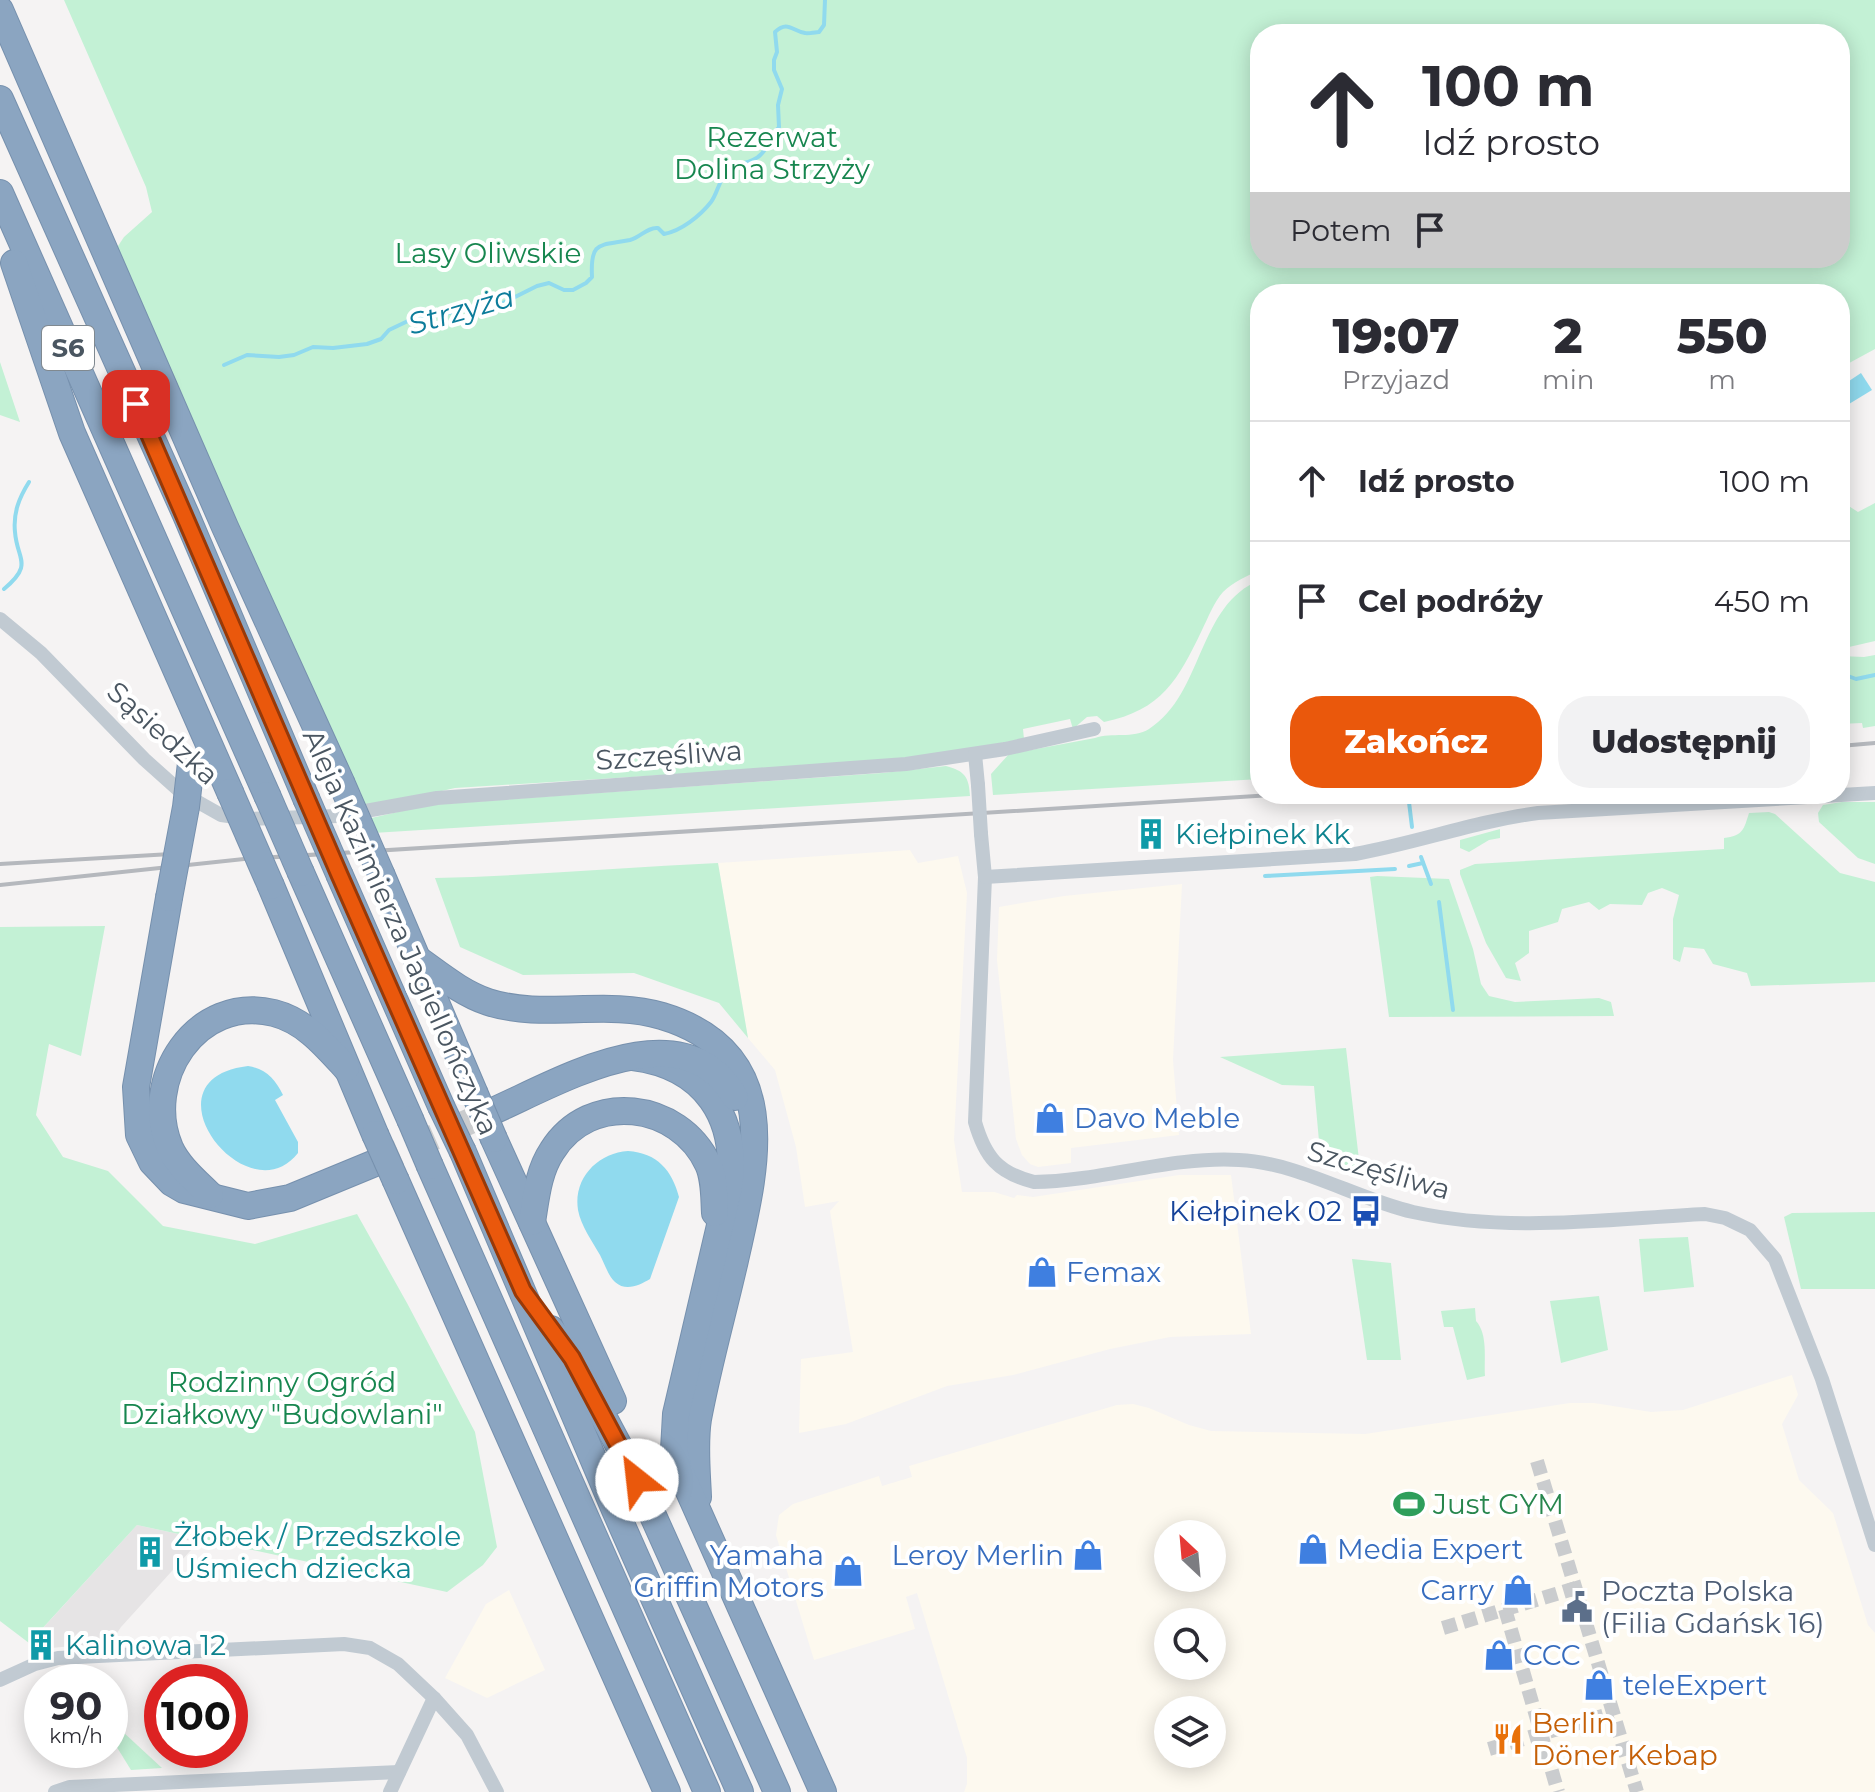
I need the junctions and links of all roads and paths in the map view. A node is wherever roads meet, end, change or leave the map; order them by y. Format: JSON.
{"nodes":[{"id":1,"x":0,"y":10,"type":"edge"},
{"id":2,"x":0,"y":99,"type":"edge"},
{"id":3,"x":0,"y":193,"type":"edge"},
{"id":4,"x":0,"y":220,"type":"edge"},
{"id":5,"x":0,"y":619,"type":"edge"},
{"id":6,"x":195,"y":716,"type":"junction"},
{"id":7,"x":1094,"y":729,"type":"dead end"},
{"id":8,"x":975,"y":754,"type":"junction"},
{"id":9,"x":1875,"y":793,"type":"edge"},
{"id":10,"x":1850,"y":794,"type":"edge"},
{"id":11,"x":1690,"y":804,"type":"edge"},
{"id":12,"x":367,"y":813,"type":"joint"},
{"id":13,"x":985,"y":877,"type":"junction"},
{"id":14,"x":416,"y":958,"type":"junction"},
{"id":15,"x":633,"y":1057,"type":"junction"},
{"id":16,"x":346,"y":1068,"type":"junction"},
{"id":17,"x":493,"y":1111,"type":"tunnel mouth"},
{"id":18,"x":755,"y":1161,"type":"junction"},
{"id":19,"x":375,"y":1163,"type":"tunnel mouth"},
{"id":20,"x":212,"y":1198,"type":"junction"},
{"id":21,"x":532,"y":1222,"type":"junction"},
{"id":22,"x":720,"y":1227,"type":"junction"},
{"id":23,"x":523,"y":1291,"type":"junction"},
{"id":24,"x":637,"y":1480,"type":"junction"},
{"id":25,"x":698,"y":1510,"type":"junction"},
{"id":26,"x":1875,"y":1545,"type":"edge"},
{"id":27,"x":0,"y":1680,"type":"edge"},
{"id":28,"x":434,"y":1698,"type":"junction"},
{"id":29,"x":399,"y":1772,"type":"junction"},
{"id":30,"x":55,"y":1792,"type":"edge"},
{"id":31,"x":390,"y":1792,"type":"edge"},
{"id":32,"x":497,"y":1792,"type":"edge"},
{"id":33,"x":667,"y":1792,"type":"edge"},
{"id":34,"x":707,"y":1792,"type":"edge"},
{"id":35,"x":740,"y":1792,"type":"edge"},
{"id":36,"x":777,"y":1792,"type":"edge"},
{"id":37,"x":823,"y":1792,"type":"edge"}],
"edges":[{"from":1,"to":14,"type":"highway","bridge":true},
{"from":2,"to":23,"type":"highway","name":"Aleja Kazimierza Jagiellończyka","number":"S6","bridge":true},
{"from":3,"to":34,"type":"highway","number":"S6","bridge":true},
{"from":4,"to":6,"type":"highway"},
{"from":5,"to":12,"type":"street","name":"Sąsiedzka"},
{"from":6,"to":16,"type":"highway","bridge":true},
{"from":6,"to":20,"type":"highway","bridge":true},
{"from":7,"to":8,"type":"street","name":"Szczęśliwa"},
{"from":8,"to":12,"type":"street","name":"Szczęśliwa"},
{"from":8,"to":13,"type":"street","name":"Szczęśliwa","bridge":true},
{"from":9,"to":10,"type":"street"},
{"from":11,"to":13,"type":"street"},
{"from":13,"to":26,"type":"street","name":"Szczęśliwa"},
{"from":14,"to":18,"type":"highway"},
{"from":14,"to":21,"type":"highway","bridge":true},
{"from":15,"to":17,"type":"highway"},
{"from":15,"to":18,"type":"highway"},
{"from":15,"to":22,"type":"highway"},
{"from":16,"to":20,"type":"highway"},
{"from":16,"to":33,"type":"highway","bridge":true},
{"from":18,"to":25,"type":"highway"},
{"from":19,"to":20,"type":"highway"},
{"from":21,"to":22,"type":"highway"},
{"from":21,"to":24,"type":"highway"},
{"from":22,"to":25,"type":"highway"},
{"from":23,"to":24,"type":"highway"},
{"from":23,"to":35,"type":"highway","name":"Aleja Kazimierza Jagiellończyka","number":"S6"},
{"from":24,"to":36,"type":"highway"},
{"from":25,"to":37,"type":"highway"},
{"from":27,"to":28,"type":"street"},
{"from":28,"to":29,"type":"street"},
{"from":28,"to":32,"type":"street"},
{"from":29,"to":30,"type":"street"},
{"from":29,"to":31,"type":"street"}]}
